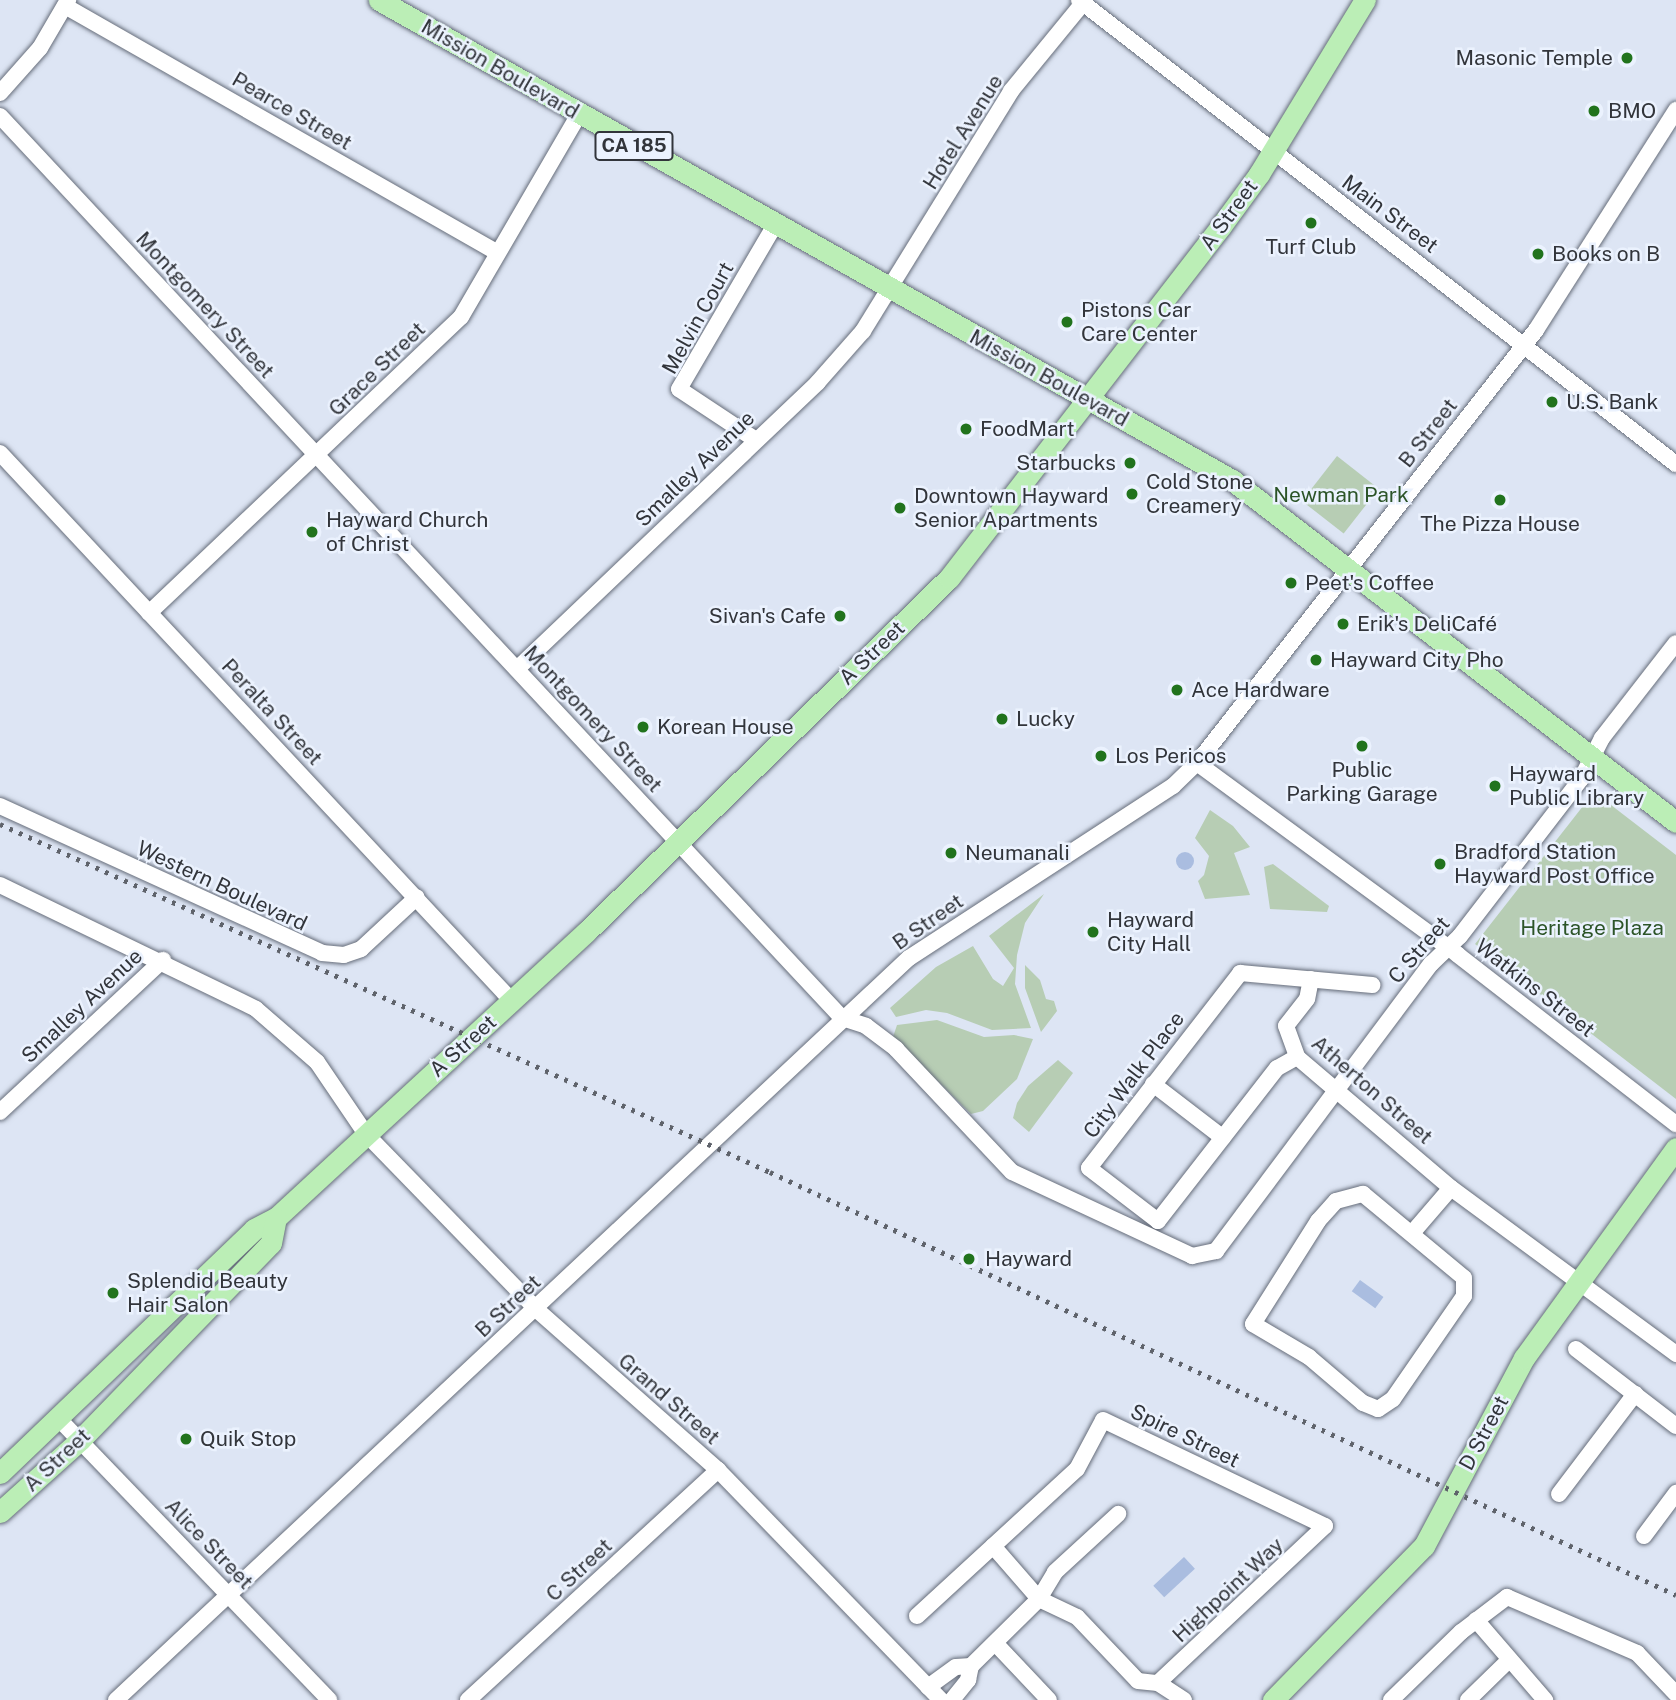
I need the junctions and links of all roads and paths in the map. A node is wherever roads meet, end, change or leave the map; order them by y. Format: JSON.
{"nodes":[{"id":1,"x":379,"y":0,"type":"edge"},
{"id":2,"x":1364,"y":0,"type":"edge"},
{"id":3,"x":1081,"y":2,"type":"edge"},
{"id":4,"x":66,"y":3,"type":"edge"},
{"id":5,"x":0,"y":93,"type":"edge"},
{"id":6,"x":1676,"y":110,"type":"edge"},
{"id":7,"x":579,"y":114,"type":"junction"},
{"id":8,"x":0,"y":116,"type":"edge"},
{"id":9,"x":1273,"y":152,"type":"junction"},
{"id":10,"x":775,"y":225,"type":"junction"},
{"id":11,"x":498,"y":253,"type":"junction"},
{"id":12,"x":890,"y":290,"type":"junction"},
{"id":13,"x":1524,"y":345,"type":"junction"},
{"id":14,"x":1089,"y":402,"type":"junction"},
{"id":15,"x":756,"y":440,"type":"junction"},
{"id":16,"x":0,"y":453,"type":"edge"},
{"id":17,"x":317,"y":455,"type":"junction"},
{"id":18,"x":1676,"y":464,"type":"edge"},
{"id":19,"x":1348,"y":570,"type":"junction"},
{"id":20,"x":149,"y":613,"type":"junction"},
{"id":21,"x":1676,"y":643,"type":"edge"},
{"id":22,"x":518,"y":668,"type":"junction"},
{"id":23,"x":1592,"y":758,"type":"junction"},
{"id":24,"x":1197,"y":763,"type":"junction"},
{"id":25,"x":0,"y":806,"type":"edge"},
{"id":26,"x":1676,"y":822,"type":"edge"},
{"id":27,"x":678,"y":840,"type":"junction"},
{"id":28,"x":0,"y":885,"type":"edge"},
{"id":29,"x":417,"y":897,"type":"junction"},
{"id":30,"x":1448,"y":947,"type":"junction"},
{"id":31,"x":163,"y":960,"type":"junction"},
{"id":32,"x":1311,"y":979,"type":"junction"},
{"id":33,"x":1373,"y":985,"type":"dead end"},
{"id":34,"x":512,"y":1001,"type":"junction"},
{"id":35,"x":842,"y":1018,"type":"junction"},
{"id":36,"x":1297,"y":1058,"type":"junction"},
{"id":37,"x":1153,"y":1084,"type":"junction"},
{"id":38,"x":1339,"y":1090,"type":"junction"},
{"id":39,"x":0,"y":1112,"type":"edge"},
{"id":40,"x":1676,"y":1124,"type":"edge"},
{"id":41,"x":366,"y":1134,"type":"junction"},
{"id":42,"x":1223,"y":1138,"type":"junction"},
{"id":43,"x":1676,"y":1148,"type":"edge"},
{"id":44,"x":1451,"y":1188,"type":"junction"},
{"id":45,"x":276,"y":1218,"type":"junction"},
{"id":46,"x":1413,"y":1232,"type":"junction"},
{"id":47,"x":1216,"y":1251,"type":"joint"},
{"id":48,"x":1576,"y":1282,"type":"junction"},
{"id":49,"x":536,"y":1309,"type":"junction"},
{"id":50,"x":1576,"y":1349,"type":"dead end"},
{"id":51,"x":1676,"y":1354,"type":"edge"},
{"id":52,"x":1635,"y":1394,"type":"junction"},
{"id":53,"x":1676,"y":1403,"type":"edge"},
{"id":54,"x":58,"y":1418,"type":"junction"},
{"id":55,"x":1670,"y":1422,"type":"edge"},
{"id":56,"x":80,"y":1440,"type":"junction"},
{"id":57,"x":718,"y":1470,"type":"junction"},
{"id":58,"x":0,"y":1473,"type":"edge"},
{"id":59,"x":1676,"y":1493,"type":"edge"},
{"id":60,"x":1559,"y":1494,"type":"dead end"},
{"id":61,"x":0,"y":1512,"type":"edge"},
{"id":62,"x":1118,"y":1514,"type":"dead end"},
{"id":63,"x":1325,"y":1526,"type":"joint"},
{"id":64,"x":1644,"y":1536,"type":"dead end"},
{"id":65,"x":993,"y":1546,"type":"junction"},
{"id":66,"x":228,"y":1594,"type":"junction"},
{"id":67,"x":1039,"y":1599,"type":"junction"},
{"id":68,"x":917,"y":1616,"type":"dead end"},
{"id":69,"x":1476,"y":1620,"type":"junction"},
{"id":70,"x":996,"y":1644,"type":"junction"},
{"id":71,"x":1508,"y":1661,"type":"junction"},
{"id":72,"x":971,"y":1666,"type":"junction"},
{"id":73,"x":1158,"y":1683,"type":"junction"},
{"id":74,"x":1676,"y":1694,"type":"edge"},
{"id":75,"x":938,"y":1697,"type":"edge"},
{"id":76,"x":116,"y":1700,"type":"edge"},
{"id":77,"x":329,"y":1700,"type":"edge"},
{"id":78,"x":468,"y":1700,"type":"edge"},
{"id":79,"x":1049,"y":1700,"type":"edge"},
{"id":80,"x":1166,"y":1700,"type":"edge"},
{"id":81,"x":1184,"y":1700,"type":"edge"},
{"id":82,"x":1273,"y":1700,"type":"edge"},
{"id":83,"x":1391,"y":1700,"type":"edge"},
{"id":84,"x":1468,"y":1700,"type":"edge"},
{"id":85,"x":1545,"y":1700,"type":"edge"}],
"edges":[{"from":1,"to":7,"type":"main road","name":"Mission Boulevard","number":"CA 185"},
{"from":2,"to":9,"type":"main road","name":"A Street"},
{"from":3,"to":9,"type":"street","name":"Main Street"},
{"from":3,"to":12,"type":"street","name":"Hotel Avenue"},
{"from":4,"to":5,"type":"street"},
{"from":4,"to":11,"type":"street","name":"Pearce Street"},
{"from":6,"to":13,"type":"street","name":"B Street"},
{"from":7,"to":10,"type":"main road","name":"Mission Boulevard","number":"CA 185"},
{"from":7,"to":11,"type":"street","name":"Grace Street"},
{"from":8,"to":17,"type":"street","name":"Montgomery Street"},
{"from":9,"to":13,"type":"street","name":"Main Street"},
{"from":9,"to":14,"type":"main road","name":"A Street"},
{"from":10,"to":12,"type":"main road","name":"Mission Boulevard","number":"CA 185"},
{"from":10,"to":15,"type":"street","name":"Melvin Court"},
{"from":11,"to":17,"type":"street","name":"Grace Street"},
{"from":12,"to":14,"type":"main road","name":"Mission Boulevard","number":"CA 185"},
{"from":12,"to":15,"type":"street","name":"Smalley Avenue"},
{"from":13,"to":18,"type":"street","name":"Main Street"},
{"from":13,"to":19,"type":"street","name":"B Street"},
{"from":14,"to":19,"type":"main road","name":"Mission Boulevard"},
{"from":14,"to":27,"type":"main road","name":"A Street"},
{"from":15,"to":22,"type":"street","name":"Smalley Avenue"},
{"from":16,"to":20,"type":"street","name":"Peralta Street"},
{"from":17,"to":20,"type":"street","name":"Grace Street"},
{"from":17,"to":22,"type":"street","name":"Montgomery Street"},
{"from":19,"to":23,"type":"main road","name":"Mission Boulevard"},
{"from":19,"to":24,"type":"street","name":"B Street"},
{"from":20,"to":29,"type":"street","name":"Peralta Street"},
{"from":21,"to":23,"type":"street","name":"C Street"},
{"from":22,"to":27,"type":"street","name":"Montgomery Street"},
{"from":23,"to":26,"type":"main road","name":"Mission Boulevard"},
{"from":23,"to":30,"type":"street","name":"C Street"},
{"from":24,"to":30,"type":"street","name":"Watkins Street"},
{"from":24,"to":35,"type":"street","name":"B Street"},
{"from":25,"to":29,"type":"street","name":"Western Boulevard"},
{"from":27,"to":34,"type":"main road","name":"A Street"},
{"from":27,"to":35,"type":"street","name":"Montgomery Street"},
{"from":28,"to":31,"type":"street"},
{"from":29,"to":34,"type":"street","name":"Peralta Street"},
{"from":30,"to":38,"type":"street","name":"C Street"},
{"from":30,"to":40,"type":"street","name":"Watkins Street"},
{"from":31,"to":39,"type":"street","name":"Smalley Avenue"},
{"from":31,"to":41,"type":"street"},
{"from":32,"to":33,"type":"street","name":"City Walk Place"},
{"from":32,"to":36,"type":"street","name":"Atherton Street"},
{"from":32,"to":37,"type":"street","name":"City Walk Place"},
{"from":34,"to":41,"type":"main road","name":"A Street"},
{"from":35,"to":47,"type":"street","name":"Montgomery Street"},
{"from":35,"to":49,"type":"street","name":"B Street"},
{"from":36,"to":38,"type":"street","name":"Atherton Street"},
{"from":36,"to":42,"type":"street","name":"City Walk Place"},
{"from":37,"to":42,"type":"street"},
{"from":37,"to":42,"type":"street","name":"City Walk Place"},
{"from":38,"to":44,"type":"street","name":"Atherton Street"},
{"from":38,"to":47,"type":"street","name":"C Street"},
{"from":41,"to":45,"type":"main road","name":"A Street"},
{"from":41,"to":49,"type":"street","name":"Grand Street"},
{"from":43,"to":48,"type":"main road","name":"D Street"},
{"from":44,"to":46,"type":"street"},
{"from":44,"to":48,"type":"street","name":"Atherton Street"},
{"from":45,"to":54,"type":"main road","name":"A Street"},
{"from":45,"to":56,"type":"main road","name":"A Street"},
{"from":46,"to":46,"type":"street"},
{"from":48,"to":51,"type":"street","name":"Atherton Street"},
{"from":48,"to":82,"type":"main road","name":"D Street"},
{"from":49,"to":57,"type":"street","name":"Grand Street"},
{"from":49,"to":66,"type":"street","name":"B Street"},
{"from":50,"to":52,"type":"street"},
{"from":52,"to":55,"type":"street"},
{"from":52,"to":60,"type":"street"},
{"from":53,"to":55,"type":"street"},
{"from":54,"to":56,"type":"street","name":"Alice Street"},
{"from":54,"to":58,"type":"main road","name":"A Street"},
{"from":56,"to":61,"type":"main road","name":"A Street"},
{"from":56,"to":66,"type":"street","name":"Alice Street"},
{"from":57,"to":75,"type":"street","name":"Grand Street"},
{"from":57,"to":78,"type":"street","name":"C Street"},
{"from":59,"to":64,"type":"street"},
{"from":62,"to":67,"type":"street"},
{"from":63,"to":65,"type":"street","name":"Spire Street"},
{"from":63,"to":73,"type":"street","name":"Highpoint Way"},
{"from":65,"to":67,"type":"street"},
{"from":65,"to":68,"type":"street"},
{"from":66,"to":76,"type":"street","name":"B Street"},
{"from":66,"to":77,"type":"street","name":"Alice Street"},
{"from":67,"to":70,"type":"street"},
{"from":67,"to":73,"type":"street"},
{"from":69,"to":71,"type":"street"},
{"from":69,"to":74,"type":"street"},
{"from":69,"to":83,"type":"street"},
{"from":70,"to":72,"type":"street"},
{"from":70,"to":79,"type":"street"},
{"from":71,"to":84,"type":"street"},
{"from":71,"to":85,"type":"street"},
{"from":72,"to":75,"type":"street"},
{"from":72,"to":75,"type":"street"},
{"from":73,"to":80,"type":"street"},
{"from":73,"to":81,"type":"street"}]}
